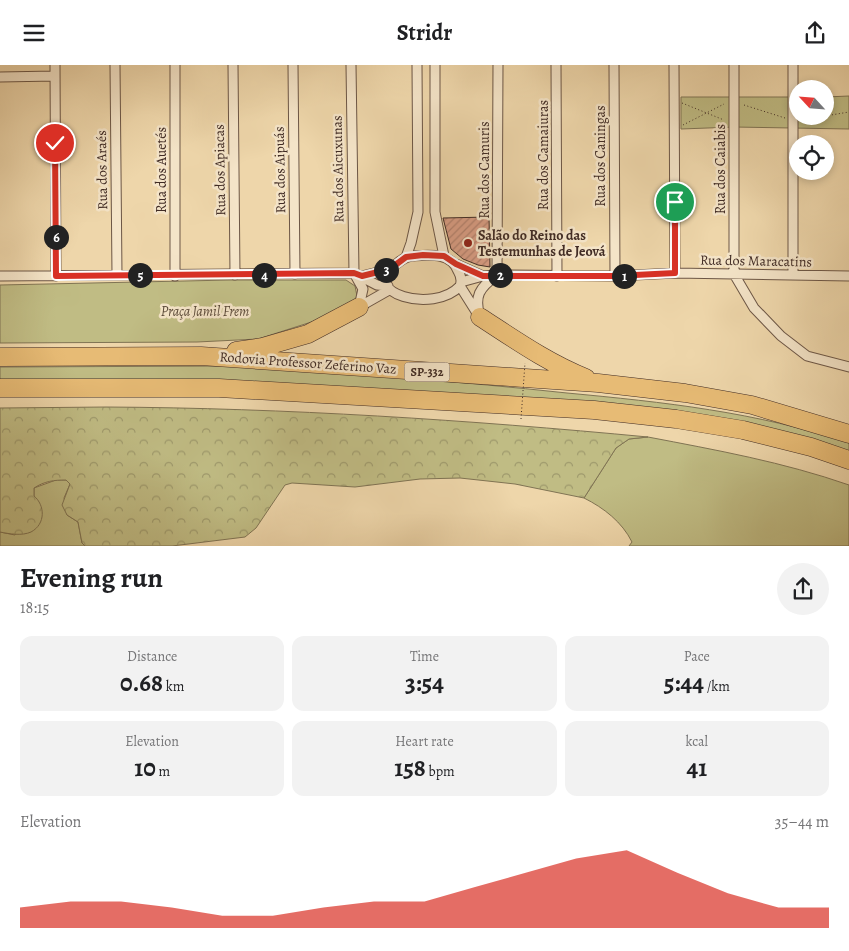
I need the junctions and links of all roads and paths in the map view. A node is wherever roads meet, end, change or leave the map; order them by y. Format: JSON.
{"nodes":[{"id":1,"x":55,"y":65,"type":"edge"},
{"id":2,"x":115,"y":65,"type":"edge"},
{"id":3,"x":175,"y":65,"type":"edge"},
{"id":4,"x":233,"y":65,"type":"edge"},
{"id":5,"x":293,"y":65,"type":"edge"},
{"id":6,"x":351,"y":65,"type":"edge"},
{"id":7,"x":417,"y":65,"type":"edge"},
{"id":8,"x":435,"y":65,"type":"edge"},
{"id":9,"x":498,"y":65,"type":"edge"},
{"id":10,"x":556,"y":65,"type":"edge"},
{"id":11,"x":614,"y":65,"type":"edge"},
{"id":12,"x":674,"y":65,"type":"edge"},
{"id":13,"x":734,"y":65,"type":"edge"},
{"id":14,"x":793,"y":65,"type":"edge"},
{"id":15,"x":55,"y":76,"type":"junction"},
{"id":16,"x":0,"y":77,"type":"edge"},
{"id":17,"x":793,"y":80,"type":"edge"},
{"id":18,"x":674,"y":100,"type":"junction"},
{"id":19,"x":734,"y":100,"type":"junction"},
{"id":20,"x":849,"y":112,"type":"edge"},
{"id":21,"x":706,"y":113,"type":"junction"},
{"id":22,"x":834,"y":114,"type":"edge"},
{"id":23,"x":789,"y":119,"type":"edge"},
{"id":24,"x":734,"y":125,"type":"junction"},
{"id":25,"x":793,"y":125,"type":"edge"},
{"id":26,"x":674,"y":130,"type":"junction"},
{"id":27,"x":418,"y":212,"type":"junction"},
{"id":28,"x":435,"y":213,"type":"junction"},
{"id":29,"x":444,"y":256,"type":"junction"},
{"id":30,"x":406,"y":257,"type":"junction"},
{"id":31,"x":456,"y":264,"type":"junction"},
{"id":32,"x":390,"y":269,"type":"junction"},
{"id":33,"x":675,"y":273,"type":"junction"},
{"id":34,"x":295,"y":274,"type":"junction"},
{"id":35,"x":734,"y":274,"type":"junction"},
{"id":36,"x":117,"y":275,"type":"junction"},
{"id":37,"x":235,"y":275,"type":"junction"},
{"id":38,"x":358,"y":275,"type":"junction"},
{"id":39,"x":497,"y":275,"type":"junction"},
{"id":40,"x":793,"y":275,"type":"junction"},
{"id":41,"x":0,"y":276,"type":"edge"},
{"id":42,"x":56,"y":276,"type":"junction"},
{"id":43,"x":175,"y":276,"type":"junction"},
{"id":44,"x":483,"y":276,"type":"junction"},
{"id":45,"x":557,"y":276,"type":"junction"},
{"id":46,"x":615,"y":276,"type":"junction"},
{"id":47,"x":849,"y":276,"type":"edge"},
{"id":48,"x":460,"y":284,"type":"junction"},
{"id":49,"x":389,"y":288,"type":"junction"},
{"id":50,"x":359,"y":307,"type":"junction"},
{"id":51,"x":480,"y":317,"type":"junction"},
{"id":52,"x":201,"y":356,"type":"junction"},
{"id":53,"x":0,"y":357,"type":"edge"},
{"id":54,"x":45,"y":357,"type":"junction"},
{"id":55,"x":525,"y":363,"type":"dead end"},
{"id":56,"x":849,"y":367,"type":"edge"},
{"id":57,"x":598,"y":383,"type":"junction"},
{"id":58,"x":0,"y":388,"type":"edge"},
{"id":59,"x":69,"y":388,"type":"junction"},
{"id":60,"x":521,"y":419,"type":"dead end"},
{"id":61,"x":849,"y":434,"type":"edge"},
{"id":62,"x":849,"y":460,"type":"edge"}],
"edges":[{"from":1,"to":15,"type":"street"},
{"from":2,"to":36,"type":"street","name":"Rua dos Araés"},
{"from":3,"to":43,"type":"street","name":"Rua dos Auetés"},
{"from":4,"to":37,"type":"street","name":"Rua dos Apiacas"},
{"from":5,"to":34,"type":"street","name":"Rua dos Aipuás"},
{"from":6,"to":38,"type":"street","name":"Rua dos Aicuxunas"},
{"from":7,"to":27,"type":"street"},
{"from":8,"to":28,"type":"street"},
{"from":9,"to":39,"type":"street","name":"Rua dos Camuris"},
{"from":10,"to":45,"type":"street","name":"Rua dos Camaiuras"},
{"from":11,"to":46,"type":"street","name":"Rua dos Caningas"},
{"from":12,"to":18,"type":"street"},
{"from":13,"to":19,"type":"street","name":"Rua dos Caiabis"},
{"from":14,"to":17,"type":"street"},
{"from":15,"to":16,"type":"street"},
{"from":15,"to":42,"type":"street"},
{"from":18,"to":21,"type":"path"},
{"from":18,"to":26,"type":"street"},
{"from":19,"to":21,"type":"path"},
{"from":19,"to":23,"type":"path"},
{"from":19,"to":24,"type":"street","name":"Rua dos Caiabis"},
{"from":20,"to":22,"type":"path"},
{"from":21,"to":24,"type":"path"},
{"from":21,"to":26,"type":"path"},
{"from":24,"to":35,"type":"street","name":"Rua dos Caiabis"},
{"from":25,"to":40,"type":"street"},
{"from":26,"to":33,"type":"street"},
{"from":27,"to":28,"type":"street"},
{"from":27,"to":30,"type":"street"},
{"from":28,"to":29,"type":"street"},
{"from":29,"to":30,"type":"street"},
{"from":29,"to":31,"type":"street"},
{"from":30,"to":32,"type":"street"},
{"from":31,"to":44,"type":"street","name":"Rua dos Maracatins"},
{"from":31,"to":48,"type":"street"},
{"from":32,"to":38,"type":"street"},
{"from":32,"to":49,"type":"street"},
{"from":33,"to":35,"type":"street","name":"Rua dos Maracatins"},
{"from":33,"to":46,"type":"street","name":"Rua dos Maracatins"},
{"from":34,"to":37,"type":"street"},
{"from":34,"to":38,"type":"street"},
{"from":35,"to":40,"type":"street","name":"Rua dos Maracatins"},
{"from":35,"to":56,"type":"street"},
{"from":36,"to":42,"type":"street"},
{"from":36,"to":43,"type":"street"},
{"from":37,"to":43,"type":"street"},
{"from":38,"to":49,"type":"street"},
{"from":38,"to":50,"type":"street"},
{"from":39,"to":44,"type":"street","name":"Rua dos Maracatins"},
{"from":39,"to":45,"type":"street","name":"Rua dos Maracatins"},
{"from":39,"to":51,"type":"street"},
{"from":40,"to":47,"type":"street","name":"Rua dos Maracatins"},
{"from":41,"to":42,"type":"street"},
{"from":44,"to":48,"type":"street","name":"Rua dos Maracatins"},
{"from":45,"to":46,"type":"street","name":"Rua dos Maracatins"},
{"from":48,"to":49,"type":"street"},
{"from":48,"to":51,"type":"street"},
{"from":49,"to":50,"type":"street"},
{"from":50,"to":52,"type":"highway"},
{"from":51,"to":57,"type":"highway"},
{"from":52,"to":54,"type":"highway","name":"Rodovia Professor Zeferino Vaz","number":"SP-332"},
{"from":52,"to":57,"type":"highway","name":"Rodovia Professor Zeferino Vaz","number":"SP-332"},
{"from":53,"to":54,"type":"highway","name":"Rodovia Professor Zeferino Vaz","number":"SP-332"},
{"from":54,"to":59,"type":"highway"},
{"from":55,"to":60,"type":"path","bridge":true},
{"from":57,"to":61,"type":"highway","name":"Rodovia Professor Zeferino Vaz","number":"SP-332"},
{"from":58,"to":59,"type":"highway","number":"SP-332"},
{"from":59,"to":62,"type":"highway","number":"SP-332"}]}
